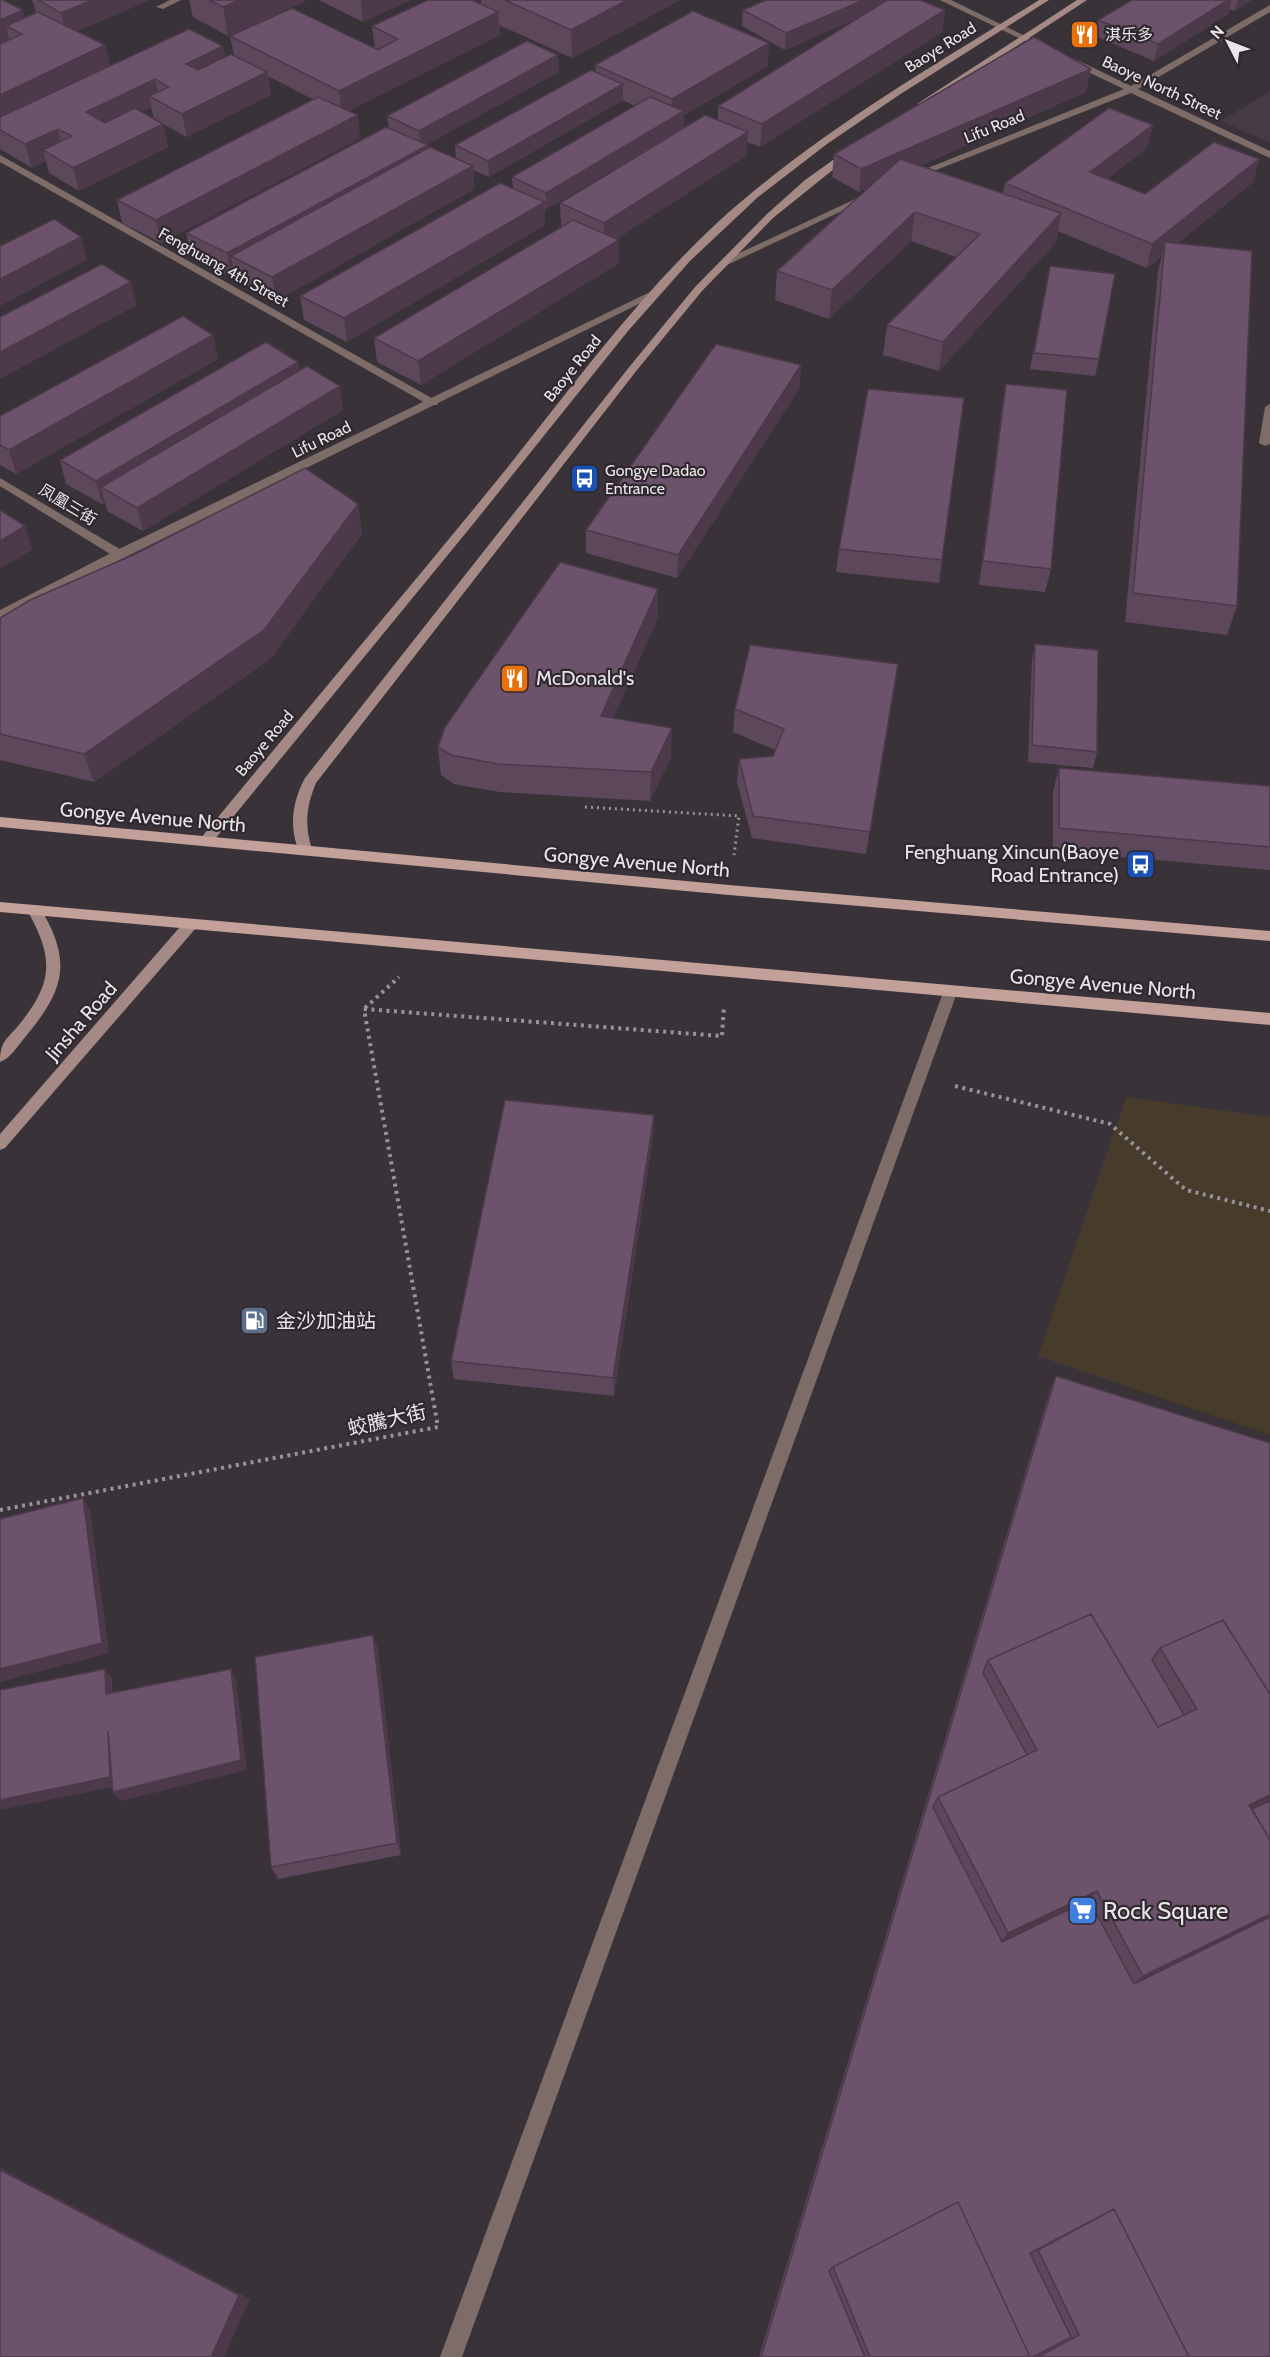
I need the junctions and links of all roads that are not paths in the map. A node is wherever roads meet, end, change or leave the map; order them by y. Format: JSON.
{"nodes":[{"id":1,"x":177,"y":0,"type":"edge"},
{"id":2,"x":944,"y":0,"type":"edge"},
{"id":3,"x":1045,"y":0,"type":"edge"},
{"id":4,"x":1083,"y":0,"type":"edge"},
{"id":5,"x":160,"y":7,"type":"dead end"},
{"id":6,"x":1270,"y":8,"type":"edge"},
{"id":7,"x":1001,"y":28,"type":"junction"},
{"id":8,"x":1024,"y":38,"type":"junction"},
{"id":9,"x":1045,"y":48,"type":"edge"},
{"id":10,"x":1067,"y":58,"type":"edge"},
{"id":11,"x":1132,"y":89,"type":"junction"},
{"id":12,"x":908,"y":114,"type":"edge"},
{"id":13,"x":859,"y":146,"type":"edge"},
{"id":14,"x":1270,"y":155,"type":"edge"},
{"id":15,"x":0,"y":158,"type":"edge"},
{"id":16,"x":906,"y":179,"type":"edge"},
{"id":17,"x":884,"y":189,"type":"edge"},
{"id":18,"x":723,"y":263,"type":"junction"},
{"id":19,"x":656,"y":293,"type":"junction"},
{"id":20,"x":433,"y":403,"type":"junction"},
{"id":21,"x":1270,"y":407,"type":"edge"},
{"id":22,"x":1265,"y":443,"type":"dead end"},
{"id":23,"x":0,"y":482,"type":"edge"},
{"id":24,"x":119,"y":554,"type":"junction"},
{"id":25,"x":0,"y":615,"type":"edge"},
{"id":26,"x":0,"y":822,"type":"edge"},
{"id":27,"x":205,"y":842,"type":"junction"},
{"id":28,"x":306,"y":852,"type":"junction"},
{"id":29,"x":0,"y":907,"type":"edge"},
{"id":30,"x":34,"y":910,"type":"junction"},
{"id":31,"x":191,"y":924,"type":"junction"},
{"id":32,"x":1270,"y":936,"type":"edge"},
{"id":33,"x":951,"y":990,"type":"junction"},
{"id":34,"x":1270,"y":1019,"type":"edge"},
{"id":35,"x":0,"y":1056,"type":"edge"},
{"id":36,"x":0,"y":1144,"type":"edge"},
{"id":37,"x":451,"y":2357,"type":"edge"}],
"edges":[{"from":1,"to":5,"type":"street"},
{"from":2,"to":7,"type":"street"},
{"from":3,"to":7,"type":"main road","name":"Baoye Road"},
{"from":4,"to":8,"type":"main road","name":"Baoye Road"},
{"from":6,"to":11,"type":"street","name":"Lifu Road"},
{"from":7,"to":8,"type":"street"},
{"from":7,"to":19,"type":"main road","name":"Baoye Road"},
{"from":8,"to":9,"type":"street"},
{"from":8,"to":12,"type":"main road","name":"Baoye Road"},
{"from":10,"to":11,"type":"street","name":"Baoye North Street"},
{"from":11,"to":14,"type":"street","name":"Baoye North Street"},
{"from":11,"to":16,"type":"street","name":"Lifu Road"},
{"from":13,"to":18,"type":"main road"},
{"from":15,"to":20,"type":"street","name":"Fenghuang 4th Street"},
{"from":17,"to":18,"type":"street"},
{"from":18,"to":28,"type":"main road"},
{"from":19,"to":20,"type":"street","name":"Lifu Road"},
{"from":19,"to":27,"type":"main road","name":"Baoye Road"},
{"from":20,"to":24,"type":"street","name":"Lifu Road"},
{"from":21,"to":22,"type":"street"},
{"from":23,"to":24,"type":"street","name":"凤凰三街"},
{"from":24,"to":25,"type":"street","name":"Lifu Road"},
{"from":26,"to":27,"type":"main road","name":"Gongye Avenue North"},
{"from":27,"to":28,"type":"main road","name":"Gongye Avenue North"},
{"from":28,"to":32,"type":"main road","name":"Gongye Avenue North"},
{"from":29,"to":30,"type":"main road","name":"Gongye Avenue North"},
{"from":30,"to":31,"type":"main road","name":"Gongye Avenue North"},
{"from":30,"to":35,"type":"main road","name":"Jinsha Road"},
{"from":31,"to":33,"type":"main road","name":"Gongye Avenue North"},
{"from":31,"to":36,"type":"main road","name":"Jinsha Road"},
{"from":33,"to":34,"type":"main road","name":"Gongye Avenue North"},
{"from":33,"to":37,"type":"street"}]}
